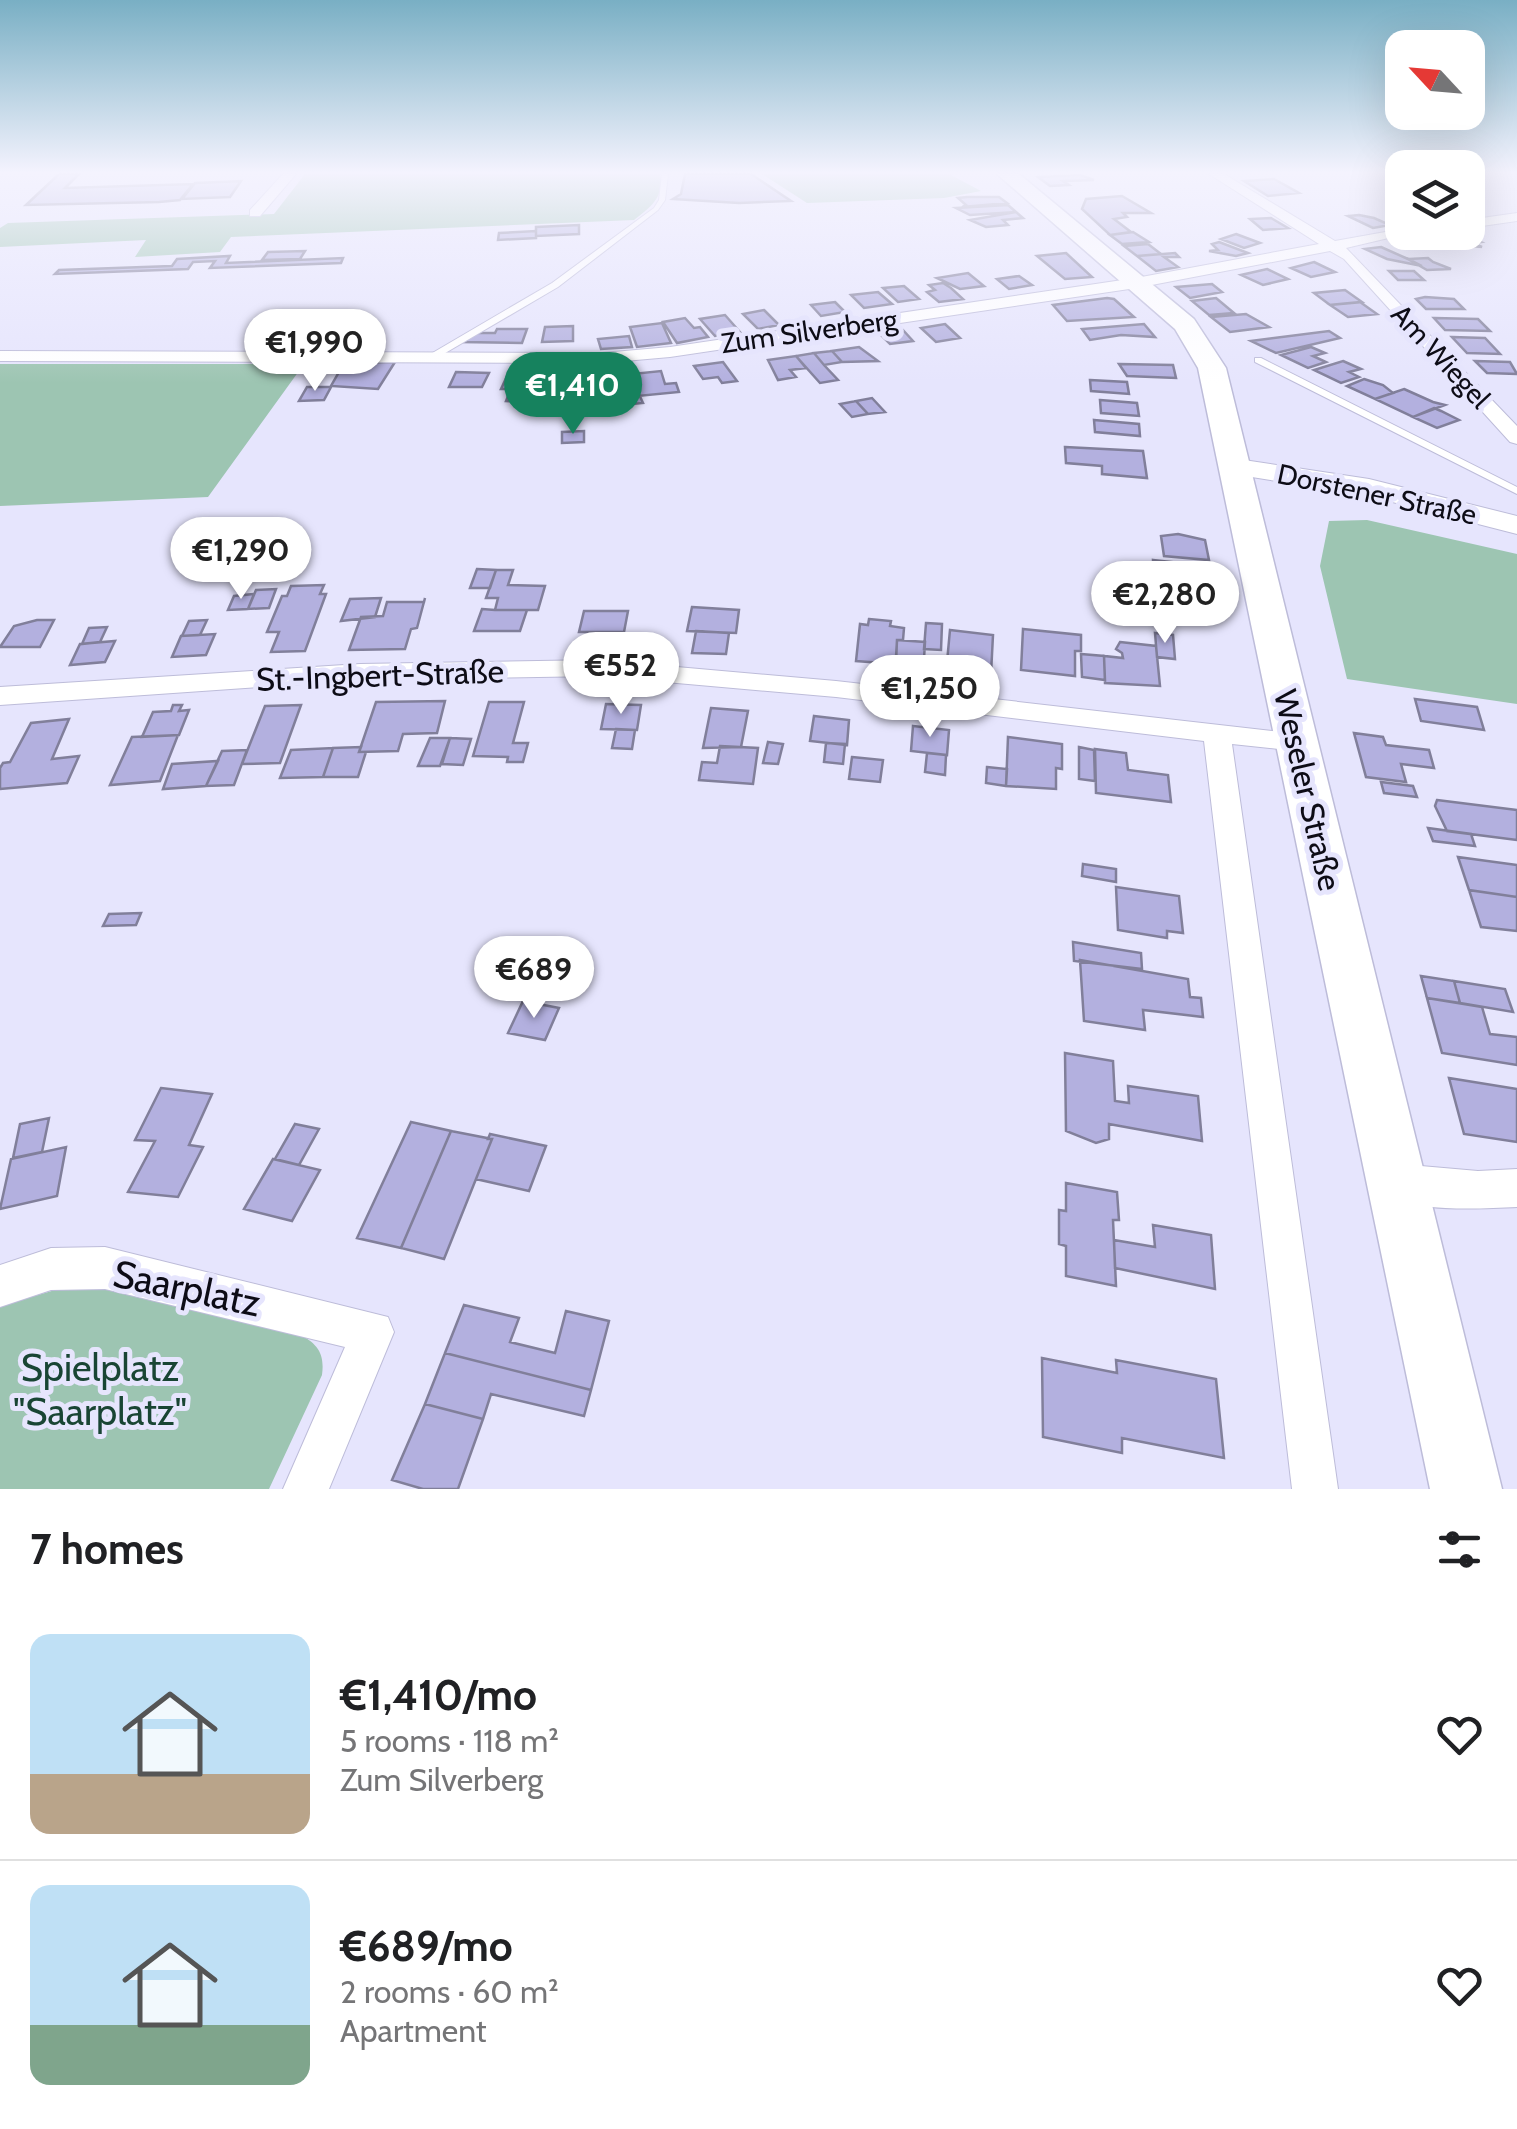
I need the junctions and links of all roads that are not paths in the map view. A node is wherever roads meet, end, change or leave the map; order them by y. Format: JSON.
{"nodes":[{"id":1,"x":610,"y":243,"type":"edge"},
{"id":2,"x":1089,"y":243,"type":"edge"},
{"id":3,"x":1336,"y":243,"type":"edge"},
{"id":4,"x":1333,"y":244,"type":"junction"},
{"id":5,"x":1136,"y":283,"type":"junction"},
{"id":6,"x":0,"y":356,"type":"edge"},
{"id":7,"x":432,"y":356,"type":"junction"},
{"id":8,"x":1258,"y":360,"type":"dead end"},
{"id":9,"x":1517,"y":438,"type":"edge"},
{"id":10,"x":1237,"y":468,"type":"junction"},
{"id":11,"x":1517,"y":491,"type":"edge"},
{"id":12,"x":1517,"y":525,"type":"edge"},
{"id":13,"x":0,"y":696,"type":"edge"},
{"id":14,"x":1217,"y":732,"type":"junction"},
{"id":15,"x":1297,"y":742,"type":"junction"},
{"id":16,"x":1398,"y":1183,"type":"junction"},
{"id":17,"x":1517,"y":1188,"type":"edge"},
{"id":18,"x":0,"y":1286,"type":"edge"},
{"id":19,"x":306,"y":1489,"type":"edge"},
{"id":20,"x":1315,"y":1489,"type":"edge"},
{"id":21,"x":1466,"y":1489,"type":"edge"}],
"edges":[{"from":1,"to":7,"type":"lane"},
{"from":2,"to":5,"type":"main road","name":"Weseler Straße"},
{"from":3,"to":4,"type":"street","name":"Zum Silverberg"},
{"from":4,"to":5,"type":"street","name":"Zum Silverberg"},
{"from":4,"to":9,"type":"street","name":"Am Wiegel"},
{"from":5,"to":7,"type":"street","name":"Zum Silverberg"},
{"from":5,"to":10,"type":"main road","name":"Weseler Straße"},
{"from":6,"to":7,"type":"street","name":"Zum Silverberg"},
{"from":8,"to":11,"type":"lane"},
{"from":10,"to":12,"type":"main road","name":"Dorstener Straße"},
{"from":10,"to":15,"type":"main road","name":"Weseler Straße"},
{"from":13,"to":14,"type":"street","name":"St.-Ingbert-Straße"},
{"from":14,"to":15,"type":"street","name":"St.-Ingbert-Straße"},
{"from":14,"to":20,"type":"street"},
{"from":15,"to":16,"type":"main road","name":"Weseler Straße"},
{"from":16,"to":17,"type":"street"},
{"from":16,"to":21,"type":"main road","name":"Weseler Straße"},
{"from":18,"to":19,"type":"street","name":"Saarplatz"}]}
